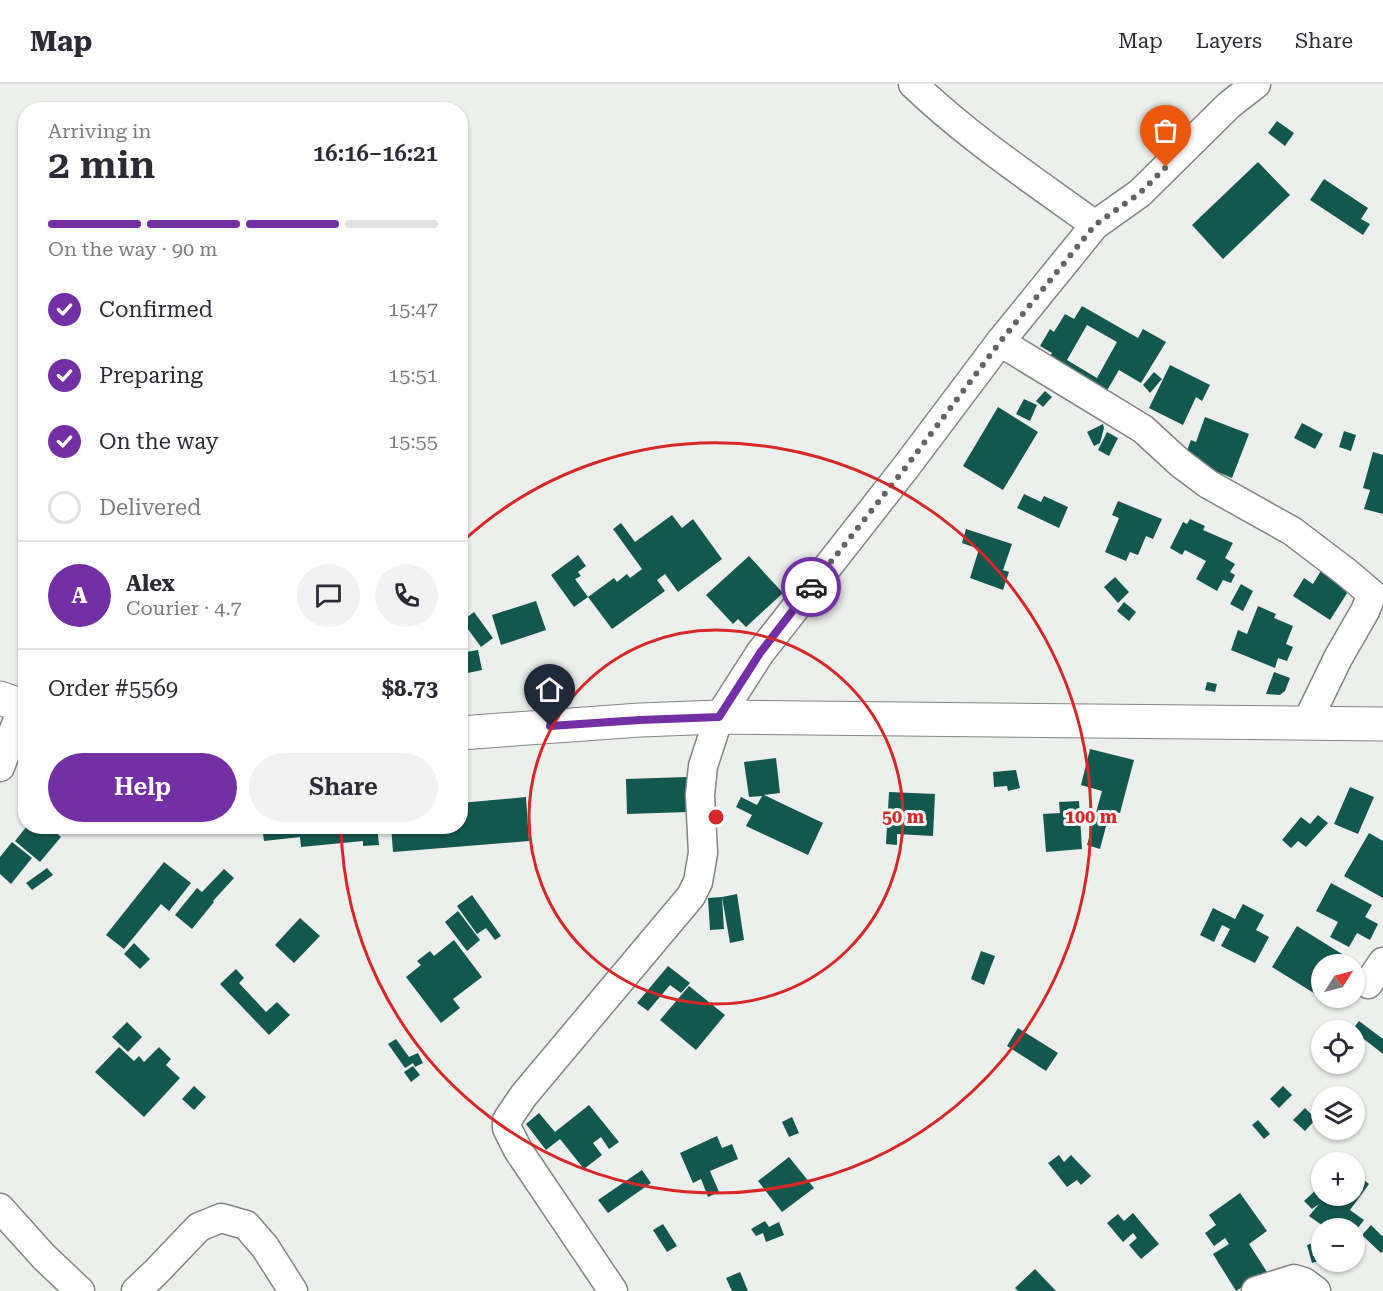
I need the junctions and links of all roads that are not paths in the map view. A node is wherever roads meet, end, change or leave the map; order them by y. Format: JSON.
{"nodes":[{"id":1,"x":912,"y":84,"type":"edge"},
{"id":2,"x":1256,"y":84,"type":"edge"},
{"id":3,"x":1095,"y":225,"type":"junction"},
{"id":4,"x":1000,"y":342,"type":"junction"},
{"id":5,"x":1377,"y":587,"type":"edge"},
{"id":6,"x":16,"y":704,"type":"edge"},
{"id":7,"x":719,"y":717,"type":"junction"},
{"id":8,"x":1307,"y":723,"type":"junction"},
{"id":9,"x":1383,"y":724,"type":"edge"},
{"id":10,"x":468,"y":732,"type":"edge"},
{"id":11,"x":0,"y":767,"type":"edge"},
{"id":12,"x":0,"y":1208,"type":"edge"},
{"id":13,"x":80,"y":1291,"type":"edge"},
{"id":14,"x":136,"y":1291,"type":"edge"},
{"id":15,"x":293,"y":1291,"type":"edge"},
{"id":16,"x":613,"y":1291,"type":"edge"},
{"id":17,"x":1256,"y":1291,"type":"edge"},
{"id":18,"x":1317,"y":1291,"type":"edge"}],
"edges":[{"from":1,"to":3,"type":"street"},
{"from":2,"to":3,"type":"street"},
{"from":3,"to":4,"type":"street"},
{"from":4,"to":5,"type":"street"},
{"from":4,"to":7,"type":"street"},
{"from":5,"to":8,"type":"street"},
{"from":6,"to":11,"type":"street"},
{"from":7,"to":8,"type":"main road"},
{"from":7,"to":10,"type":"main road"},
{"from":7,"to":16,"type":"street"},
{"from":8,"to":9,"type":"main road"},
{"from":12,"to":13,"type":"street"},
{"from":14,"to":15,"type":"street"},
{"from":17,"to":18,"type":"street"}]}
